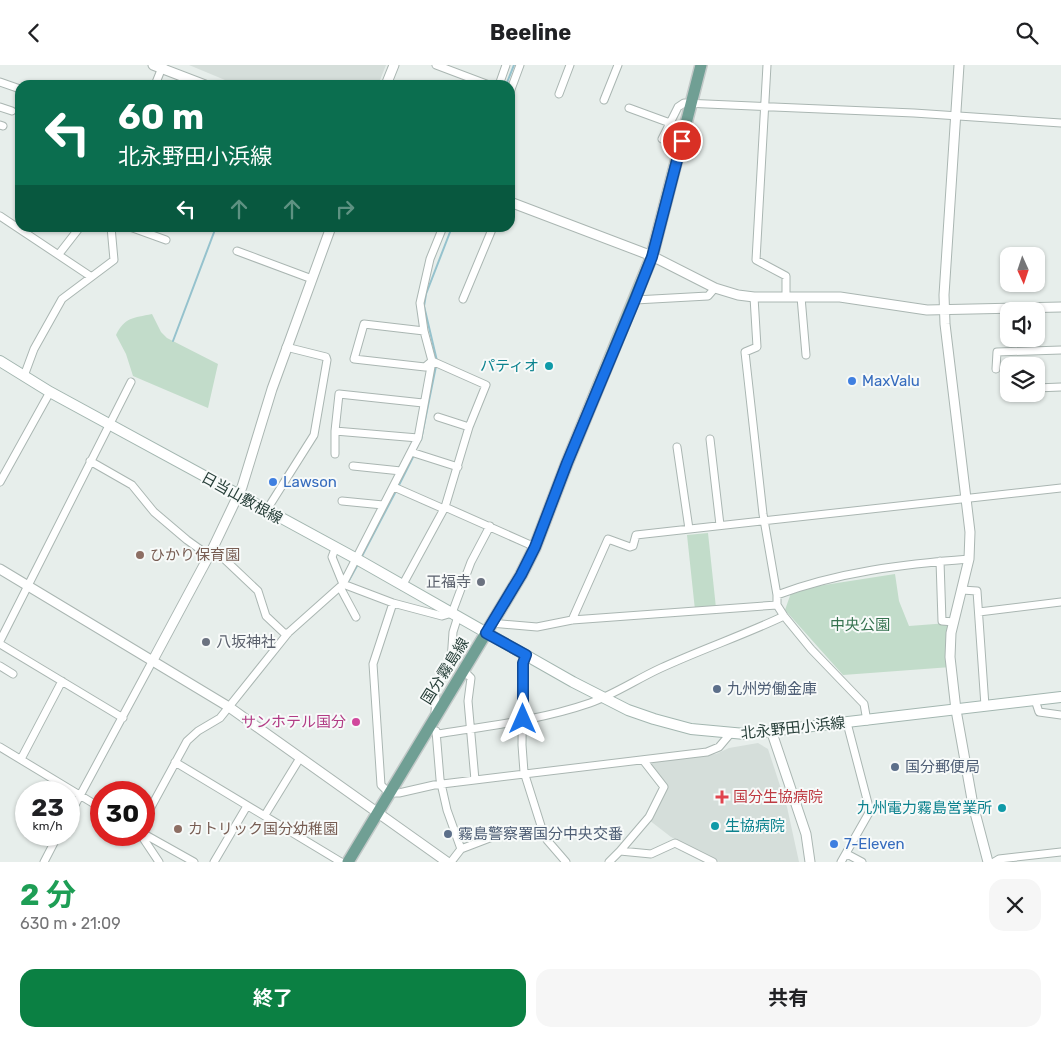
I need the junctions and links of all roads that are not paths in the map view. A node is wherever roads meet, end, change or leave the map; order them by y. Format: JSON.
{"nodes":[{"id":1,"x":394,"y":65,"type":"edge"},
{"id":2,"x":436,"y":65,"type":"edge"},
{"id":3,"x":506,"y":65,"type":"edge"},
{"id":4,"x":520,"y":65,"type":"edge"},
{"id":5,"x":570,"y":65,"type":"edge"},
{"id":6,"x":618,"y":65,"type":"edge"},
{"id":7,"x":701,"y":65,"type":"edge"},
{"id":8,"x":767,"y":65,"type":"edge"},
{"id":9,"x":959,"y":65,"type":"edge"},
{"id":10,"x":159,"y":66,"type":"edge"},
{"id":11,"x":156,"y":80,"type":"edge"},
{"id":12,"x":193,"y":80,"type":"edge"},
{"id":13,"x":388,"y":80,"type":"edge"},
{"id":14,"x":476,"y":80,"type":"edge"},
{"id":15,"x":501,"y":80,"type":"edge"},
{"id":16,"x":514,"y":80,"type":"edge"},
{"id":17,"x":0,"y":82,"type":"edge"},
{"id":18,"x":15,"y":87,"type":"edge"},
{"id":19,"x":559,"y":93,"type":"dead end"},
{"id":20,"x":604,"y":100,"type":"dead end"},
{"id":21,"x":693,"y":103,"type":"junction"},
{"id":22,"x":765,"y":106,"type":"junction"},
{"id":23,"x":0,"y":107,"type":"edge"},
{"id":24,"x":629,"y":108,"type":"dead end"},
{"id":25,"x":12,"y":111,"type":"dead end"},
{"id":26,"x":957,"y":117,"type":"junction"},
{"id":27,"x":670,"y":123,"type":"junction"},
{"id":28,"x":1061,"y":123,"type":"edge"},
{"id":29,"x":662,"y":139,"type":"dead end"},
{"id":30,"x":515,"y":204,"type":"edge"},
{"id":31,"x":0,"y":216,"type":"edge"},
{"id":32,"x":15,"y":226,"type":"edge"},
{"id":33,"x":25,"y":232,"type":"edge"},
{"id":34,"x":76,"y":232,"type":"edge"},
{"id":35,"x":111,"y":232,"type":"edge"},
{"id":36,"x":144,"y":232,"type":"edge"},
{"id":37,"x":328,"y":232,"type":"edge"},
{"id":38,"x":440,"y":232,"type":"edge"},
{"id":39,"x":491,"y":232,"type":"edge"},
{"id":40,"x":166,"y":240,"type":"dead end"},
{"id":41,"x":237,"y":251,"type":"dead end"},
{"id":42,"x":60,"y":254,"type":"junction"},
{"id":43,"x":652,"y":257,"type":"junction"},
{"id":44,"x":90,"y":276,"type":"junction"},
{"id":45,"x":312,"y":279,"type":"junction"},
{"id":46,"x":715,"y":288,"type":"junction"},
{"id":47,"x":754,"y":297,"type":"junction"},
{"id":48,"x":786,"y":297,"type":"junction"},
{"id":49,"x":801,"y":297,"type":"junction"},
{"id":50,"x":463,"y":299,"type":"dead end"},
{"id":51,"x":635,"y":300,"type":"junction"},
{"id":52,"x":1061,"y":307,"type":"edge"},
{"id":53,"x":944,"y":310,"type":"junction"},
{"id":54,"x":424,"y":331,"type":"junction"},
{"id":55,"x":286,"y":347,"type":"junction"},
{"id":56,"x":1061,"y":351,"type":"edge"},
{"id":57,"x":806,"y":355,"type":"dead end"},
{"id":58,"x":0,"y":361,"type":"edge"},
{"id":59,"x":436,"y":362,"type":"junction"},
{"id":60,"x":996,"y":369,"type":"dead end"},
{"id":61,"x":24,"y":376,"type":"junction"},
{"id":62,"x":131,"y":382,"type":"dead end"},
{"id":63,"x":1061,"y":387,"type":"edge"},
{"id":64,"x":1045,"y":388,"type":"edge"},
{"id":65,"x":50,"y":392,"type":"junction"},
{"id":66,"x":423,"y":403,"type":"junction"},
{"id":67,"x":438,"y":417,"type":"dead end"},
{"id":68,"x":110,"y":425,"type":"junction"},
{"id":69,"x":469,"y":427,"type":"junction"},
{"id":70,"x":335,"y":431,"type":"junction"},
{"id":71,"x":418,"y":438,"type":"junction"},
{"id":72,"x":710,"y":439,"type":"dead end"},
{"id":73,"x":677,"y":447,"type":"dead end"},
{"id":74,"x":335,"y":453,"type":"dead end"},
{"id":75,"x":415,"y":453,"type":"junction"},
{"id":76,"x":90,"y":461,"type":"junction"},
{"id":77,"x":353,"y":465,"type":"dead end"},
{"id":78,"x":458,"y":467,"type":"junction"},
{"id":79,"x":401,"y":471,"type":"junction"},
{"id":80,"x":0,"y":482,"type":"edge"},
{"id":81,"x":1061,"y":488,"type":"edge"},
{"id":82,"x":397,"y":489,"type":"junction"},
{"id":83,"x":238,"y":495,"type":"junction"},
{"id":84,"x":966,"y":498,"type":"junction"},
{"id":85,"x":342,"y":501,"type":"dead end"},
{"id":86,"x":383,"y":505,"type":"junction"},
{"id":87,"x":445,"y":508,"type":"junction"},
{"id":88,"x":266,"y":511,"type":"junction"},
{"id":89,"x":764,"y":520,"type":"junction"},
{"id":90,"x":720,"y":525,"type":"junction"},
{"id":91,"x":490,"y":526,"type":"junction"},
{"id":92,"x":689,"y":529,"type":"junction"},
{"id":93,"x":535,"y":547,"type":"junction"},
{"id":94,"x":335,"y":549,"type":"junction"},
{"id":95,"x":211,"y":552,"type":"junction"},
{"id":96,"x":969,"y":559,"type":"junction"},
{"id":97,"x":358,"y":560,"type":"junction"},
{"id":98,"x":940,"y":561,"type":"junction"},
{"id":99,"x":0,"y":569,"type":"edge"},
{"id":100,"x":26,"y":586,"type":"junction"},
{"id":101,"x":345,"y":586,"type":"junction"},
{"id":102,"x":402,"y":586,"type":"junction"},
{"id":103,"x":962,"y":590,"type":"junction"},
{"id":104,"x":777,"y":595,"type":"junction"},
{"id":105,"x":1061,"y":602,"type":"edge"},
{"id":106,"x":393,"y":603,"type":"junction"},
{"id":107,"x":777,"y":605,"type":"junction"},
{"id":108,"x":979,"y":612,"type":"junction"},
{"id":109,"x":455,"y":614,"type":"junction"},
{"id":110,"x":784,"y":616,"type":"junction"},
{"id":111,"x":356,"y":617,"type":"dead end"},
{"id":112,"x":572,"y":620,"type":"junction"},
{"id":113,"x":954,"y":622,"type":"junction"},
{"id":114,"x":489,"y":628,"type":"junction"},
{"id":115,"x":288,"y":633,"type":"junction"},
{"id":116,"x":0,"y":643,"type":"edge"},
{"id":117,"x":526,"y":655,"type":"junction"},
{"id":118,"x":153,"y":660,"type":"junction"},
{"id":119,"x":0,"y":667,"type":"edge"},
{"id":120,"x":463,"y":670,"type":"junction"},
{"id":121,"x":13,"y":674,"type":"dead end"},
{"id":122,"x":62,"y":681,"type":"junction"},
{"id":123,"x":1061,"y":697,"type":"edge"},
{"id":124,"x":604,"y":698,"type":"junction"},
{"id":125,"x":1035,"y":700,"type":"junction"},
{"id":126,"x":229,"y":707,"type":"junction"},
{"id":127,"x":985,"y":707,"type":"junction"},
{"id":128,"x":956,"y":710,"type":"junction"},
{"id":129,"x":1061,"y":715,"type":"edge"},
{"id":130,"x":123,"y":718,"type":"junction"},
{"id":131,"x":523,"y":719,"type":"junction"},
{"id":132,"x":867,"y":721,"type":"junction"},
{"id":133,"x":847,"y":723,"type":"junction"},
{"id":134,"x":434,"y":725,"type":"junction"},
{"id":135,"x":470,"y":729,"type":"junction"},
{"id":136,"x":772,"y":733,"type":"junction"},
{"id":137,"x":730,"y":734,"type":"junction"},
{"id":138,"x":0,"y":747,"type":"edge"},
{"id":139,"x":300,"y":758,"type":"junction"},
{"id":140,"x":21,"y":759,"type":"junction"},
{"id":141,"x":643,"y":760,"type":"junction"},
{"id":142,"x":175,"y":762,"type":"junction"},
{"id":143,"x":525,"y":774,"type":"junction"},
{"id":144,"x":475,"y":780,"type":"junction"},
{"id":145,"x":57,"y":781,"type":"edge"},
{"id":146,"x":441,"y":785,"type":"junction"},
{"id":147,"x":389,"y":793,"type":"junction"},
{"id":148,"x":80,"y":795,"type":"joint"},
{"id":149,"x":155,"y":799,"type":"edge"},
{"id":150,"x":90,"y":801,"type":"edge"},
{"id":151,"x":247,"y":806,"type":"junction"},
{"id":152,"x":378,"y":814,"type":"junction"},
{"id":153,"x":265,"y":815,"type":"junction"},
{"id":154,"x":495,"y":836,"type":"dead end"},
{"id":155,"x":155,"y":842,"type":"edge"},
{"id":156,"x":52,"y":846,"type":"edge"},
{"id":157,"x":149,"y":846,"type":"edge"},
{"id":158,"x":461,"y":849,"type":"junction"},
{"id":159,"x":620,"y":851,"type":"junction"},
{"id":160,"x":1061,"y":852,"type":"edge"},
{"id":161,"x":847,"y":854,"type":"junction"},
{"id":162,"x":44,"y":862,"type":"edge"},
{"id":163,"x":159,"y":862,"type":"edge"},
{"id":164,"x":194,"y":862,"type":"edge"},
{"id":165,"x":214,"y":862,"type":"edge"},
{"id":166,"x":341,"y":862,"type":"edge"},
{"id":167,"x":348,"y":862,"type":"edge"},
{"id":168,"x":447,"y":862,"type":"edge"},
{"id":169,"x":451,"y":862,"type":"edge"},
{"id":170,"x":566,"y":862,"type":"edge"},
{"id":171,"x":609,"y":862,"type":"edge"},
{"id":172,"x":713,"y":862,"type":"edge"},
{"id":173,"x":810,"y":862,"type":"edge"},
{"id":174,"x":841,"y":862,"type":"edge"},
{"id":175,"x":862,"y":862,"type":"edge"},
{"id":176,"x":988,"y":862,"type":"edge"},
{"id":177,"x":994,"y":862,"type":"edge"}],
"edges":[{"from":1,"to":13,"type":"street"},
{"from":2,"to":14,"type":"street"},
{"from":3,"to":15,"type":"street"},
{"from":4,"to":16,"type":"street"},
{"from":5,"to":19,"type":"street"},
{"from":6,"to":20,"type":"street"},
{"from":7,"to":21,"type":"main road","name":"国分霧島線"},
{"from":8,"to":22,"type":"street"},
{"from":9,"to":26,"type":"street"},
{"from":10,"to":11,"type":"street"},
{"from":10,"to":12,"type":"street"},
{"from":17,"to":18,"type":"street"},
{"from":21,"to":22,"type":"street"},
{"from":21,"to":27,"type":"street"},
{"from":21,"to":43,"type":"main road","name":"国分霧島線"},
{"from":22,"to":26,"type":"street"},
{"from":22,"to":48,"type":"street"},
{"from":23,"to":25,"type":"street"},
{"from":24,"to":27,"type":"street"},
{"from":26,"to":28,"type":"street"},
{"from":26,"to":53,"type":"street"},
{"from":27,"to":29,"type":"street"},
{"from":30,"to":43,"type":"street"},
{"from":31,"to":32,"type":"street"},
{"from":33,"to":42,"type":"street"},
{"from":34,"to":42,"type":"street"},
{"from":35,"to":44,"type":"street"},
{"from":36,"to":40,"type":"street"},
{"from":37,"to":45,"type":"street"},
{"from":38,"to":54,"type":"street"},
{"from":39,"to":50,"type":"street"},
{"from":41,"to":45,"type":"street"},
{"from":42,"to":44,"type":"street"},
{"from":43,"to":46,"type":"street"},
{"from":43,"to":51,"type":"main road","name":"国分霧島線"},
{"from":44,"to":61,"type":"street"},
{"from":45,"to":55,"type":"street"},
{"from":46,"to":47,"type":"street"},
{"from":46,"to":51,"type":"street"},
{"from":47,"to":48,"type":"street"},
{"from":47,"to":89,"type":"street"},
{"from":48,"to":49,"type":"street"},
{"from":49,"to":53,"type":"street"},
{"from":49,"to":57,"type":"street"},
{"from":51,"to":93,"type":"main road","name":"国分霧島線"},
{"from":52,"to":53,"type":"street"},
{"from":53,"to":84,"type":"street"},
{"from":54,"to":59,"type":"street"},
{"from":54,"to":59,"type":"street"},
{"from":55,"to":83,"type":"street"},
{"from":55,"to":88,"type":"street"},
{"from":56,"to":60,"type":"street"},
{"from":58,"to":61,"type":"main road","name":"日当山敷根線"},
{"from":59,"to":66,"type":"street"},
{"from":59,"to":69,"type":"street"},
{"from":61,"to":65,"type":"main road","name":"日当山敷根線"},
{"from":62,"to":68,"type":"street"},
{"from":63,"to":64,"type":"street"},
{"from":65,"to":68,"type":"main road","name":"日当山敷根線"},
{"from":65,"to":80,"type":"street"},
{"from":66,"to":70,"type":"street"},
{"from":66,"to":71,"type":"street"},
{"from":67,"to":69,"type":"street"},
{"from":68,"to":76,"type":"street"},
{"from":68,"to":83,"type":"main road","name":"日当山敷根線"},
{"from":69,"to":78,"type":"street"},
{"from":70,"to":71,"type":"street"},
{"from":70,"to":74,"type":"street"},
{"from":71,"to":75,"type":"street"},
{"from":72,"to":90,"type":"street"},
{"from":73,"to":92,"type":"street"},
{"from":75,"to":78,"type":"street"},
{"from":75,"to":79,"type":"street"},
{"from":76,"to":95,"type":"street"},
{"from":76,"to":100,"type":"street"},
{"from":77,"to":79,"type":"street"},
{"from":78,"to":87,"type":"street"},
{"from":79,"to":82,"type":"street"},
{"from":81,"to":84,"type":"street"},
{"from":82,"to":86,"type":"street"},
{"from":82,"to":87,"type":"street"},
{"from":83,"to":88,"type":"main road","name":"日当山敷根線"},
{"from":83,"to":95,"type":"street"},
{"from":84,"to":89,"type":"street"},
{"from":84,"to":96,"type":"street"},
{"from":85,"to":86,"type":"street"},
{"from":86,"to":97,"type":"street"},
{"from":87,"to":91,"type":"street"},
{"from":87,"to":102,"type":"street"},
{"from":88,"to":94,"type":"main road","name":"日当山敷根線"},
{"from":89,"to":90,"type":"street"},
{"from":89,"to":104,"type":"street"},
{"from":90,"to":92,"type":"street"},
{"from":91,"to":93,"type":"street"},
{"from":91,"to":109,"type":"street"},
{"from":92,"to":112,"type":"street"},
{"from":93,"to":114,"type":"main road","name":"国分霧島線"},
{"from":94,"to":97,"type":"main road","name":"日当山敷根線"},
{"from":94,"to":101,"type":"street"},
{"from":95,"to":115,"type":"street"},
{"from":95,"to":118,"type":"street"},
{"from":96,"to":98,"type":"street"},
{"from":96,"to":103,"type":"street"},
{"from":97,"to":101,"type":"street"},
{"from":97,"to":102,"type":"main road","name":"日当山敷根線"},
{"from":98,"to":104,"type":"street"},
{"from":98,"to":113,"type":"street"},
{"from":99,"to":100,"type":"street"},
{"from":100,"to":116,"type":"street"},
{"from":100,"to":118,"type":"street"},
{"from":101,"to":106,"type":"street"},
{"from":101,"to":111,"type":"street"},
{"from":101,"to":115,"type":"street"},
{"from":102,"to":109,"type":"main road","name":"日当山敷根線"},
{"from":103,"to":108,"type":"street"},
{"from":103,"to":113,"type":"street"},
{"from":104,"to":107,"type":"street"},
{"from":105,"to":108,"type":"street"},
{"from":106,"to":109,"type":"street"},
{"from":106,"to":147,"type":"street"},
{"from":107,"to":110,"type":"street"},
{"from":107,"to":112,"type":"street"},
{"from":108,"to":127,"type":"street"},
{"from":109,"to":114,"type":"main road","name":"日当山敷根線"},
{"from":109,"to":134,"type":"street"},
{"from":110,"to":124,"type":"street"},
{"from":110,"to":132,"type":"street"},
{"from":112,"to":114,"type":"street"},
{"from":113,"to":128,"type":"street"},
{"from":114,"to":117,"type":"main road","name":"北永野田小浜線"},
{"from":114,"to":120,"type":"main road","name":"国分霧島線"},
{"from":115,"to":126,"type":"street"},
{"from":116,"to":122,"type":"street"},
{"from":117,"to":124,"type":"main road","name":"北永野田小浜線"},
{"from":117,"to":131,"type":"street"},
{"from":118,"to":126,"type":"street"},
{"from":118,"to":130,"type":"street"},
{"from":119,"to":121,"type":"street"},
{"from":120,"to":134,"type":"main road","name":"国分霧島線"},
{"from":120,"to":135,"type":"street"},
{"from":122,"to":130,"type":"street"},
{"from":122,"to":140,"type":"street"},
{"from":123,"to":125,"type":"main road","name":"北永野田小浜線"},
{"from":124,"to":131,"type":"street"},
{"from":124,"to":137,"type":"main road","name":"北永野田小浜線"},
{"from":125,"to":127,"type":"main road","name":"北永野田小浜線"},
{"from":125,"to":129,"type":"street"},
{"from":126,"to":139,"type":"street"},
{"from":126,"to":142,"type":"street"},
{"from":127,"to":128,"type":"main road","name":"北永野田小浜線"},
{"from":128,"to":132,"type":"main road","name":"北永野田小浜線"},
{"from":128,"to":176,"type":"street"},
{"from":130,"to":148,"type":"street"},
{"from":131,"to":135,"type":"street"},
{"from":131,"to":143,"type":"street"},
{"from":132,"to":133,"type":"main road","name":"北永野田小浜線"},
{"from":133,"to":136,"type":"main road","name":"北永野田小浜線"},
{"from":133,"to":161,"type":"street"},
{"from":134,"to":135,"type":"street"},
{"from":134,"to":146,"type":"street"},
{"from":134,"to":147,"type":"main road","name":"国分霧島線"},
{"from":135,"to":144,"type":"street"},
{"from":136,"to":137,"type":"main road","name":"北永野田小浜線"},
{"from":136,"to":173,"type":"street"},
{"from":137,"to":141,"type":"street"},
{"from":138,"to":140,"type":"street"},
{"from":139,"to":152,"type":"street"},
{"from":139,"to":153,"type":"street"},
{"from":140,"to":145,"type":"street"},
{"from":141,"to":143,"type":"street"},
{"from":141,"to":159,"type":"street"},
{"from":142,"to":149,"type":"street"},
{"from":142,"to":151,"type":"street"},
{"from":143,"to":144,"type":"street"},
{"from":143,"to":170,"type":"street"},
{"from":144,"to":146,"type":"street"},
{"from":146,"to":147,"type":"street"},
{"from":146,"to":158,"type":"street"},
{"from":147,"to":152,"type":"main road","name":"国分霧島線"},
{"from":148,"to":150,"type":"street"},
{"from":151,"to":153,"type":"street"},
{"from":151,"to":165,"type":"street"},
{"from":152,"to":167,"type":"main road","name":"国分霧島線"},
{"from":152,"to":168,"type":"street"},
{"from":153,"to":166,"type":"street"},
{"from":154,"to":158,"type":"street"},
{"from":155,"to":164,"type":"street"},
{"from":156,"to":162,"type":"street"},
{"from":157,"to":163,"type":"street"},
{"from":158,"to":169,"type":"street"},
{"from":159,"to":171,"type":"street"},
{"from":159,"to":172,"type":"street"},
{"from":160,"to":177,"type":"street"},
{"from":161,"to":174,"type":"street"},
{"from":161,"to":175,"type":"street"}]}
